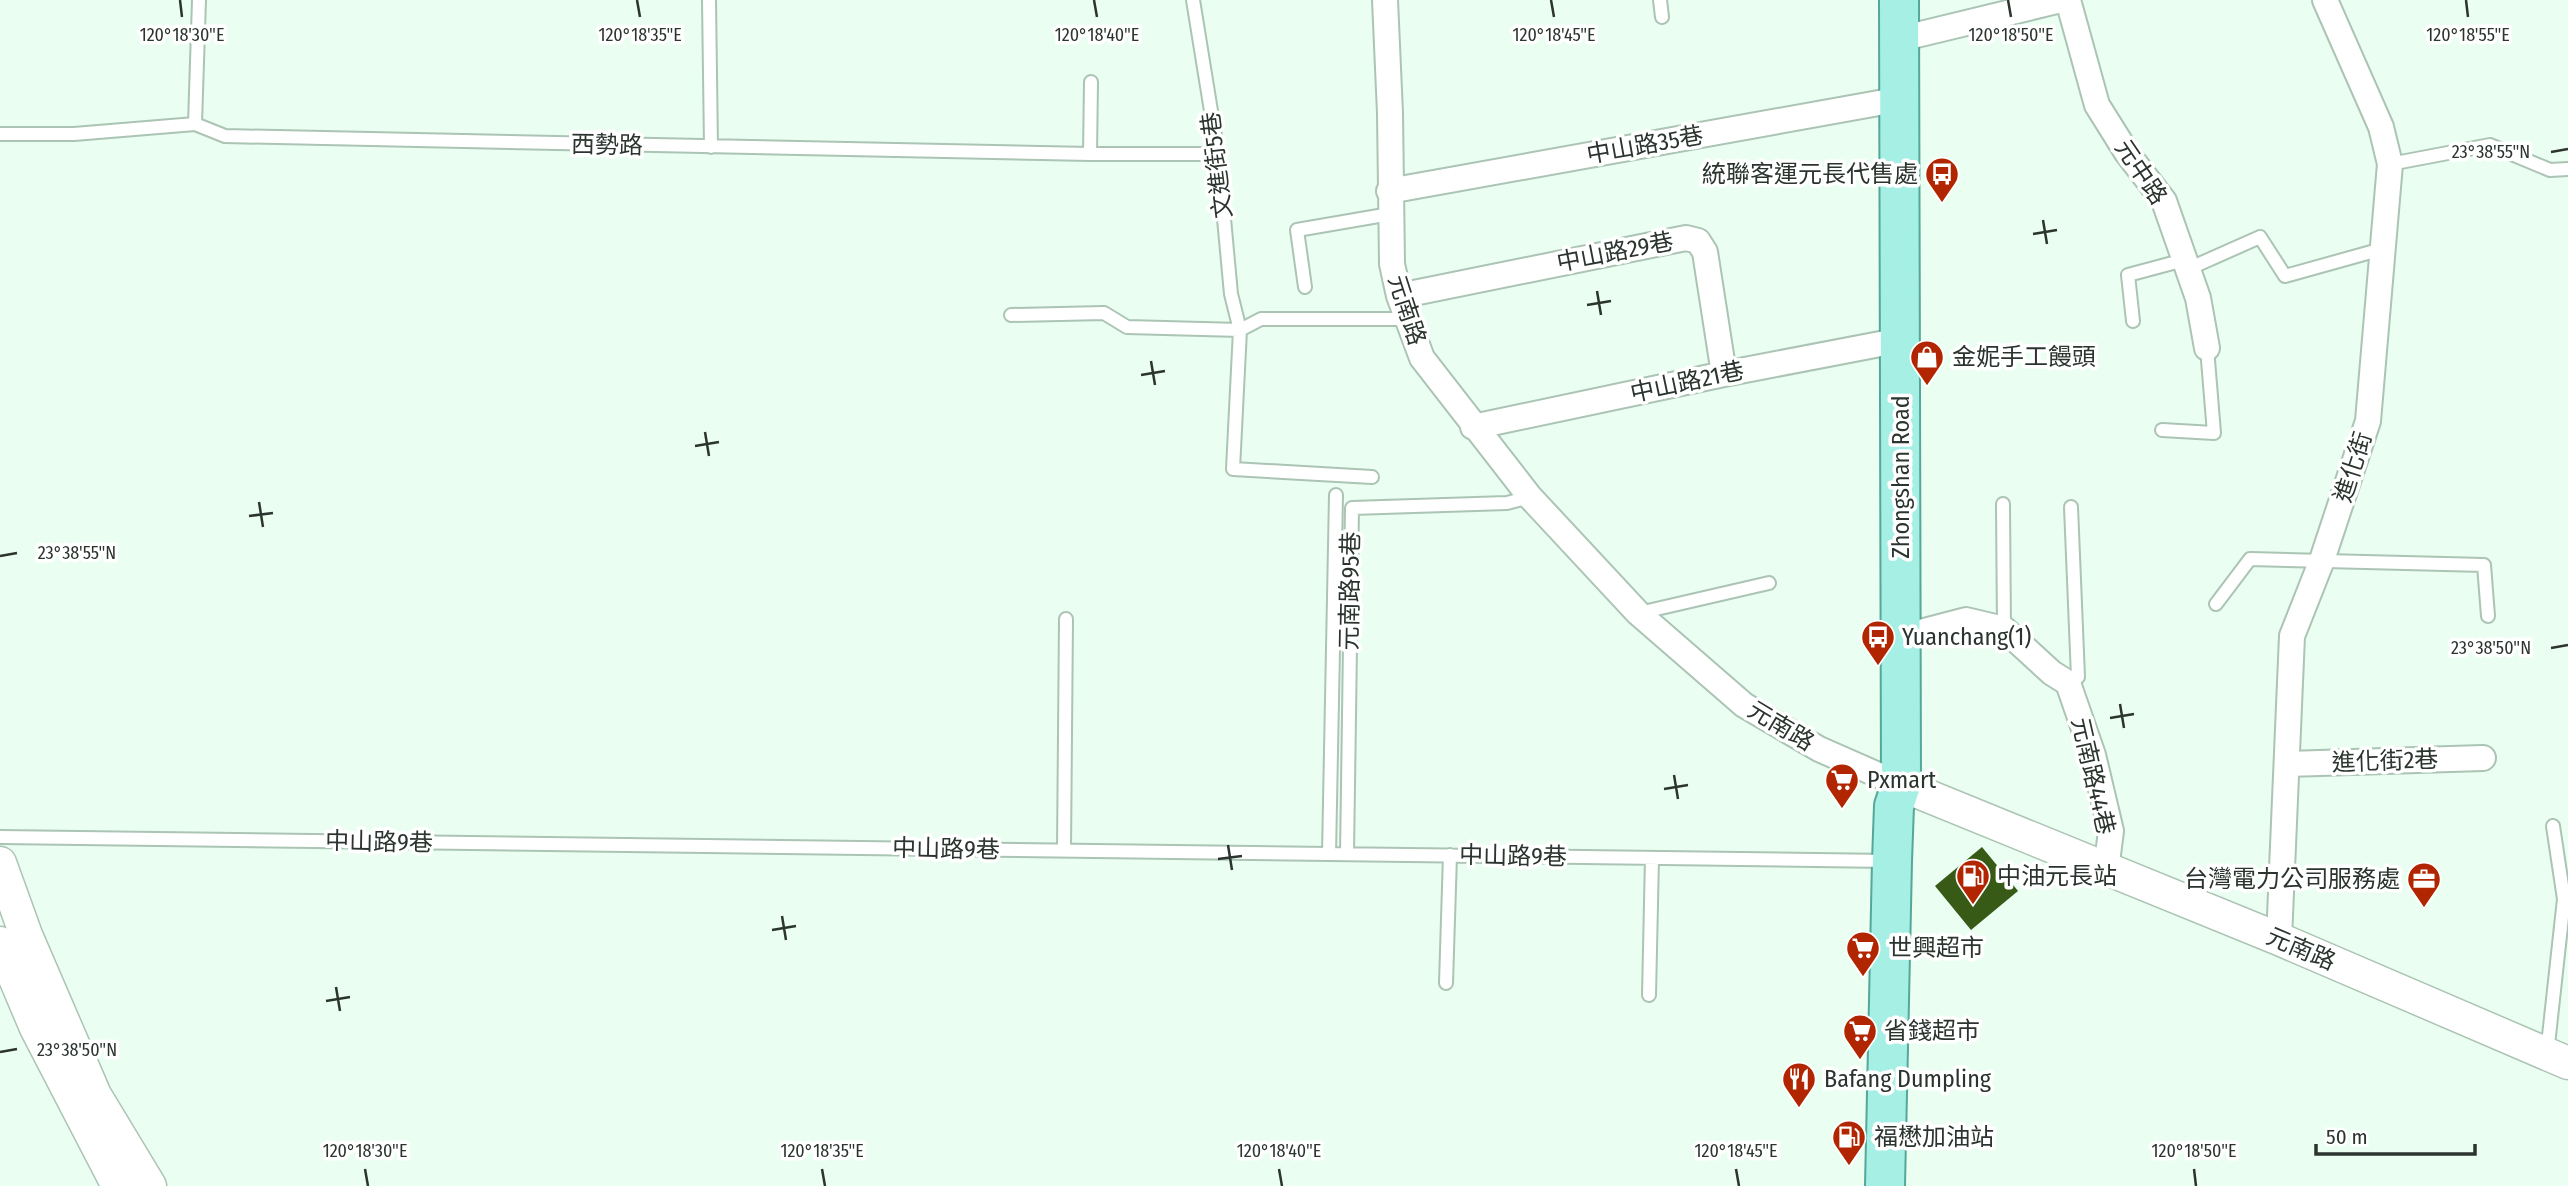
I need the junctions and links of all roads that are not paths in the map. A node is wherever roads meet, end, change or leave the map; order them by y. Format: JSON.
{"nodes":[{"id":1,"x":200,"y":0,"type":"edge"},
{"id":2,"x":709,"y":0,"type":"edge"},
{"id":3,"x":1193,"y":0,"type":"edge"},
{"id":4,"x":1385,"y":0,"type":"edge"},
{"id":5,"x":1660,"y":0,"type":"edge"},
{"id":6,"x":1899,"y":0,"type":"edge"},
{"id":7,"x":2061,"y":0,"type":"edge"},
{"id":8,"x":2068,"y":0,"type":"edge"},
{"id":9,"x":2325,"y":0,"type":"edge"},
{"id":10,"x":1662,"y":17,"type":"dead end"},
{"id":11,"x":1900,"y":39,"type":"junction"},
{"id":12,"x":1091,"y":82,"type":"dead end"},
{"id":13,"x":1901,"y":99,"type":"junction"},
{"id":14,"x":195,"y":124,"type":"junction"},
{"id":15,"x":0,"y":134,"type":"edge"},
{"id":16,"x":711,"y":147,"type":"junction"},
{"id":17,"x":1090,"y":154,"type":"junction"},
{"id":18,"x":1217,"y":154,"type":"junction"},
{"id":19,"x":2390,"y":163,"type":"junction"},
{"id":20,"x":2568,"y":169,"type":"edge"},
{"id":21,"x":1390,"y":202,"type":"junction"},
{"id":22,"x":2382,"y":249,"type":"junction"},
{"id":23,"x":2186,"y":264,"type":"junction"},
{"id":24,"x":1305,"y":287,"type":"dead end"},
{"id":25,"x":1399,"y":296,"type":"junction"},
{"id":26,"x":1011,"y":315,"type":"dead end"},
{"id":27,"x":1407,"y":319,"type":"junction"},
{"id":28,"x":2133,"y":321,"type":"dead end"},
{"id":29,"x":1240,"y":330,"type":"junction"},
{"id":30,"x":1901,"y":340,"type":"junction"},
{"id":31,"x":2207,"y":348,"type":"joint"},
{"id":32,"x":1724,"y":374,"type":"junction"},
{"id":33,"x":1473,"y":427,"type":"junction"},
{"id":34,"x":2162,"y":430,"type":"dead end"},
{"id":35,"x":1372,"y":477,"type":"dead end"},
{"id":36,"x":1336,"y":495,"type":"dead end"},
{"id":37,"x":1530,"y":497,"type":"junction"},
{"id":38,"x":2003,"y":503,"type":"dead end"},
{"id":39,"x":2071,"y":507,"type":"dead end"},
{"id":40,"x":2322,"y":560,"type":"junction"},
{"id":41,"x":1769,"y":583,"type":"dead end"},
{"id":42,"x":2216,"y":604,"type":"dead end"},
{"id":43,"x":1639,"y":613,"type":"junction"},
{"id":44,"x":2488,"y":616,"type":"dead end"},
{"id":45,"x":1066,"y":619,"type":"dead end"},
{"id":46,"x":2004,"y":629,"type":"junction"},
{"id":47,"x":1901,"y":637,"type":"junction"},
{"id":48,"x":2068,"y":683,"type":"junction"},
{"id":49,"x":2483,"y":758,"type":"dead end"},
{"id":50,"x":2287,"y":764,"type":"junction"},
{"id":51,"x":1901,"y":785,"type":"junction"},
{"id":52,"x":2553,"y":826,"type":"dead end"},
{"id":53,"x":0,"y":837,"type":"edge"},
{"id":54,"x":1064,"y":850,"type":"junction"},
{"id":55,"x":1329,"y":854,"type":"junction"},
{"id":56,"x":1347,"y":854,"type":"junction"},
{"id":57,"x":1450,"y":855,"type":"junction"},
{"id":58,"x":1652,"y":858,"type":"junction"},
{"id":59,"x":1892,"y":861,"type":"junction"},
{"id":60,"x":0,"y":863,"type":"edge"},
{"id":61,"x":2106,"y":870,"type":"junction"},
{"id":62,"x":2279,"y":939,"type":"junction"},
{"id":63,"x":0,"y":943,"type":"edge"},
{"id":64,"x":1446,"y":983,"type":"dead end"},
{"id":65,"x":1649,"y":995,"type":"dead end"},
{"id":66,"x":2558,"y":1059,"type":"edge"},
{"id":67,"x":118,"y":1186,"type":"edge"},
{"id":68,"x":150,"y":1186,"type":"edge"},
{"id":69,"x":1885,"y":1186,"type":"edge"},
{"id":70,"x":1905,"y":1186,"type":"edge"}],
"edges":[{"from":1,"to":14,"type":"lane"},
{"from":2,"to":16,"type":"lane"},
{"from":3,"to":18,"type":"lane","name":"文進街5巷"},
{"from":4,"to":21,"type":"street"},
{"from":5,"to":10,"type":"lane"},
{"from":6,"to":11,"type":"main road","name":"Zhongshan Road"},
{"from":7,"to":11,"type":"street"},
{"from":8,"to":23,"type":"street","name":"元中路"},
{"from":9,"to":19,"type":"street","name":"進化街"},
{"from":11,"to":13,"type":"main road","name":"Zhongshan Road"},
{"from":12,"to":17,"type":"lane"},
{"from":13,"to":21,"type":"street","name":"中山路35巷"},
{"from":13,"to":30,"type":"main road","name":"Zhongshan Road"},
{"from":14,"to":15,"type":"lane","name":"西勢路"},
{"from":14,"to":16,"type":"lane","name":"西勢路"},
{"from":16,"to":17,"type":"lane","name":"西勢路"},
{"from":17,"to":18,"type":"lane","name":"西勢路"},
{"from":18,"to":29,"type":"lane","name":"文進街5巷"},
{"from":19,"to":20,"type":"lane"},
{"from":19,"to":22,"type":"street","name":"進化街"},
{"from":21,"to":24,"type":"lane"},
{"from":21,"to":25,"type":"street","name":"元南路"},
{"from":22,"to":23,"type":"lane"},
{"from":22,"to":40,"type":"street","name":"進化街"},
{"from":23,"to":28,"type":"lane"},
{"from":23,"to":31,"type":"street","name":"元中路"},
{"from":25,"to":27,"type":"street","name":"元南路"},
{"from":25,"to":32,"type":"street","name":"中山路29巷"},
{"from":26,"to":29,"type":"lane"},
{"from":27,"to":29,"type":"lane"},
{"from":27,"to":33,"type":"street","name":"元南路"},
{"from":29,"to":35,"type":"lane","name":"文進街5巷"},
{"from":30,"to":32,"type":"street","name":"中山路21巷"},
{"from":30,"to":47,"type":"main road","name":"Zhongshan Road"},
{"from":31,"to":34,"type":"lane"},
{"from":32,"to":33,"type":"street","name":"中山路21巷"},
{"from":33,"to":37,"type":"street","name":"元南路"},
{"from":36,"to":55,"type":"lane"},
{"from":37,"to":43,"type":"street","name":"元南路"},
{"from":37,"to":56,"type":"lane","name":"元南路95巷"},
{"from":38,"to":46,"type":"lane"},
{"from":39,"to":48,"type":"lane","name":"元南路44巷"},
{"from":40,"to":42,"type":"lane"},
{"from":40,"to":44,"type":"lane"},
{"from":40,"to":50,"type":"street","name":"進化街"},
{"from":41,"to":43,"type":"lane"},
{"from":43,"to":51,"type":"street","name":"元南路"},
{"from":45,"to":54,"type":"lane"},
{"from":46,"to":47,"type":"street"},
{"from":46,"to":48,"type":"street","name":"元南路44巷"},
{"from":47,"to":51,"type":"main road","name":"Zhongshan Road"},
{"from":48,"to":61,"type":"street","name":"元南路44巷"},
{"from":49,"to":50,"type":"street","name":"進化街2巷"},
{"from":50,"to":62,"type":"street","name":"進化街"},
{"from":51,"to":59,"type":"main road","name":"Zhongshan Road"},
{"from":51,"to":61,"type":"street","name":"元南路"},
{"from":51,"to":70,"type":"main road","name":"Zhongshan Road"},
{"from":52,"to":66,"type":"lane"},
{"from":53,"to":54,"type":"lane","name":"中山路9巷"},
{"from":54,"to":55,"type":"lane","name":"中山路9巷"},
{"from":55,"to":56,"type":"lane","name":"中山路9巷"},
{"from":56,"to":57,"type":"lane","name":"中山路9巷"},
{"from":57,"to":58,"type":"lane","name":"中山路9巷"},
{"from":57,"to":64,"type":"lane"},
{"from":58,"to":59,"type":"lane","name":"中山路9巷"},
{"from":58,"to":65,"type":"lane"},
{"from":59,"to":69,"type":"main road","name":"Zhongshan Road"},
{"from":60,"to":68,"type":"street"},
{"from":61,"to":62,"type":"street","name":"元南路"},
{"from":62,"to":66,"type":"street","name":"元南路"},
{"from":63,"to":67,"type":"street"}]}
